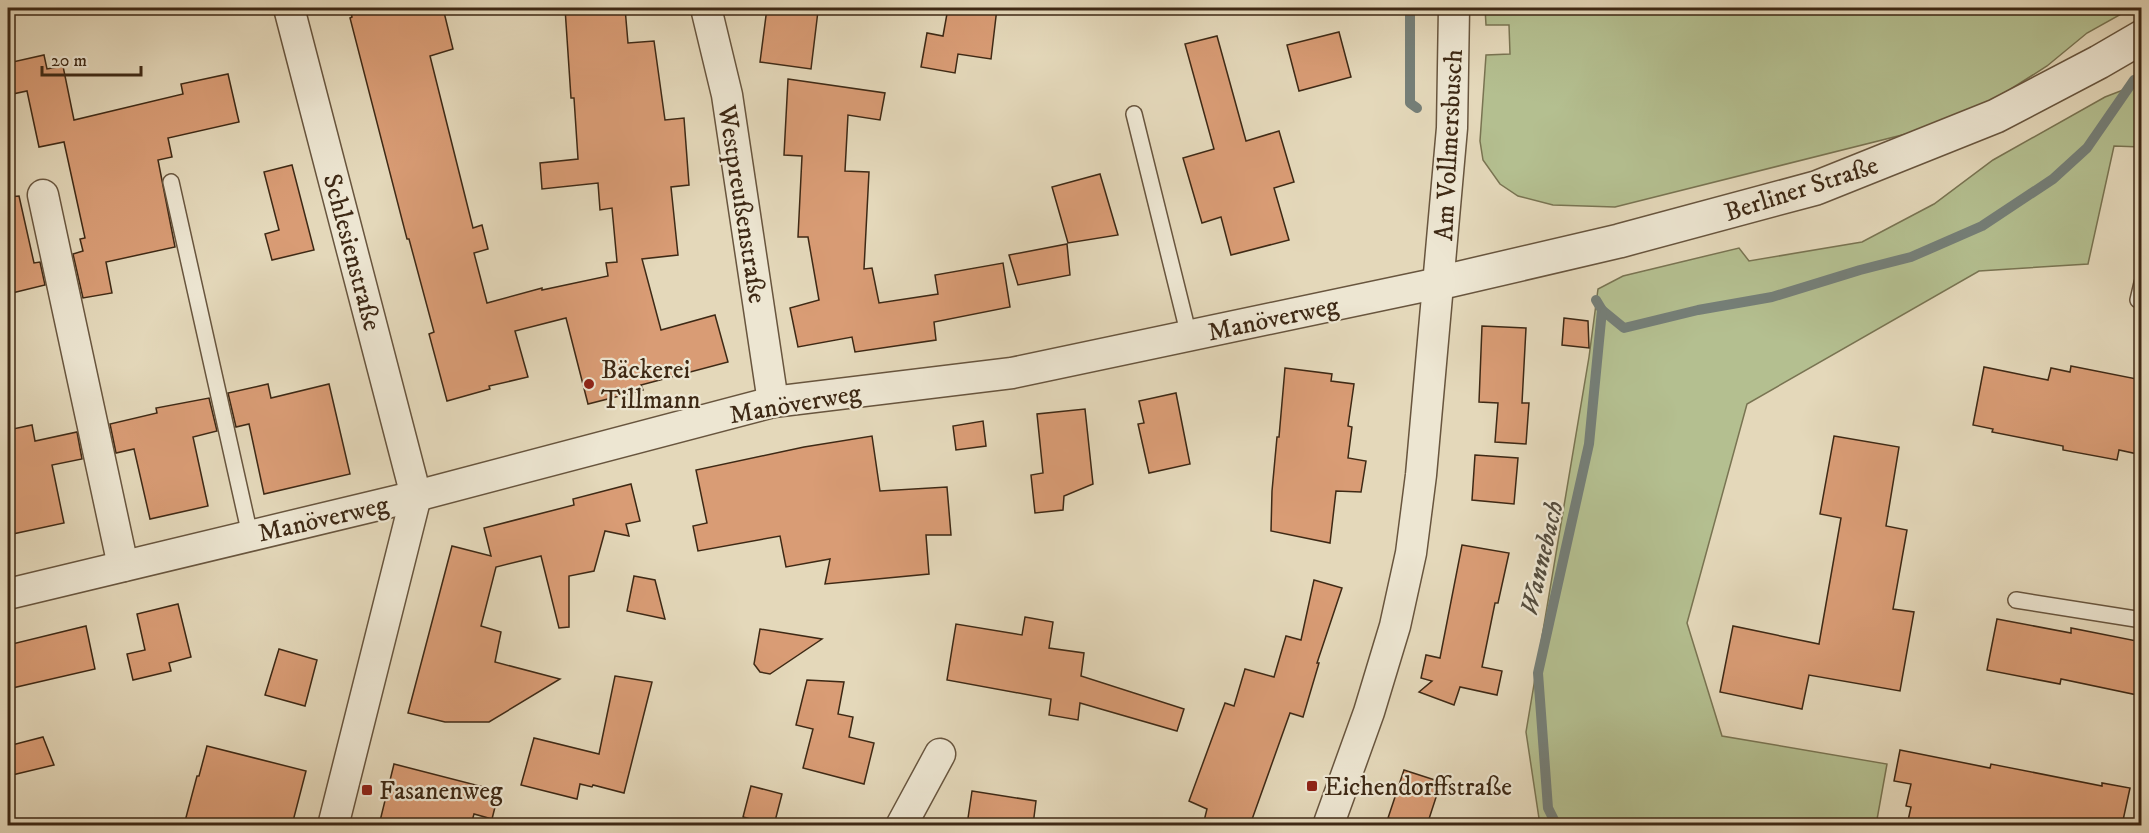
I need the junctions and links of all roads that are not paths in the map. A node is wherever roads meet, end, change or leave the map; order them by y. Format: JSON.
{"nodes":[{"id":1,"x":289,"y":8,"type":"edge"},
{"id":2,"x":706,"y":8,"type":"edge"},
{"id":3,"x":1454,"y":8,"type":"edge"},
{"id":4,"x":2142,"y":37,"type":"edge"},
{"id":5,"x":1134,"y":114,"type":"dead end"},
{"id":6,"x":171,"y":182,"type":"dead end"},
{"id":7,"x":43,"y":195,"type":"dead end"},
{"id":8,"x":1439,"y":283,"type":"junction"},
{"id":9,"x":2142,"y":283,"type":"edge"},
{"id":10,"x":2138,"y":300,"type":"dead end"},
{"id":11,"x":1189,"y":336,"type":"junction"},
{"id":12,"x":773,"y":402,"type":"junction"},
{"id":13,"x":416,"y":496,"type":"junction"},
{"id":14,"x":250,"y":535,"type":"junction"},
{"id":15,"x":123,"y":566,"type":"junction"},
{"id":16,"x":8,"y":594,"type":"edge"},
{"id":17,"x":2016,"y":600,"type":"dead end"},
{"id":18,"x":2142,"y":620,"type":"edge"},
{"id":19,"x":940,"y":754,"type":"dead end"},
{"id":20,"x":333,"y":825,"type":"edge"},
{"id":21,"x":902,"y":825,"type":"edge"},
{"id":22,"x":1328,"y":825,"type":"edge"}],
"edges":[{"from":1,"to":13,"type":"street","name":"Schlesienstraße"},
{"from":2,"to":12,"type":"street","name":"Westpreußenstraße"},
{"from":3,"to":8,"type":"street","name":"Am Vollmersbusch"},
{"from":4,"to":8,"type":"street","name":"Berliner Straße"},
{"from":5,"to":11,"type":"lane"},
{"from":6,"to":14,"type":"lane"},
{"from":7,"to":15,"type":"street"},
{"from":8,"to":11,"type":"street","name":"Manöverweg"},
{"from":8,"to":22,"type":"street"},
{"from":9,"to":10,"type":"lane"},
{"from":11,"to":12,"type":"street","name":"Manöverweg"},
{"from":12,"to":13,"type":"street","name":"Manöverweg"},
{"from":13,"to":14,"type":"street","name":"Manöverweg"},
{"from":13,"to":20,"type":"street"},
{"from":14,"to":15,"type":"street","name":"Manöverweg"},
{"from":15,"to":16,"type":"street","name":"Manöverweg"},
{"from":17,"to":18,"type":"lane"},
{"from":19,"to":21,"type":"street"}]}
